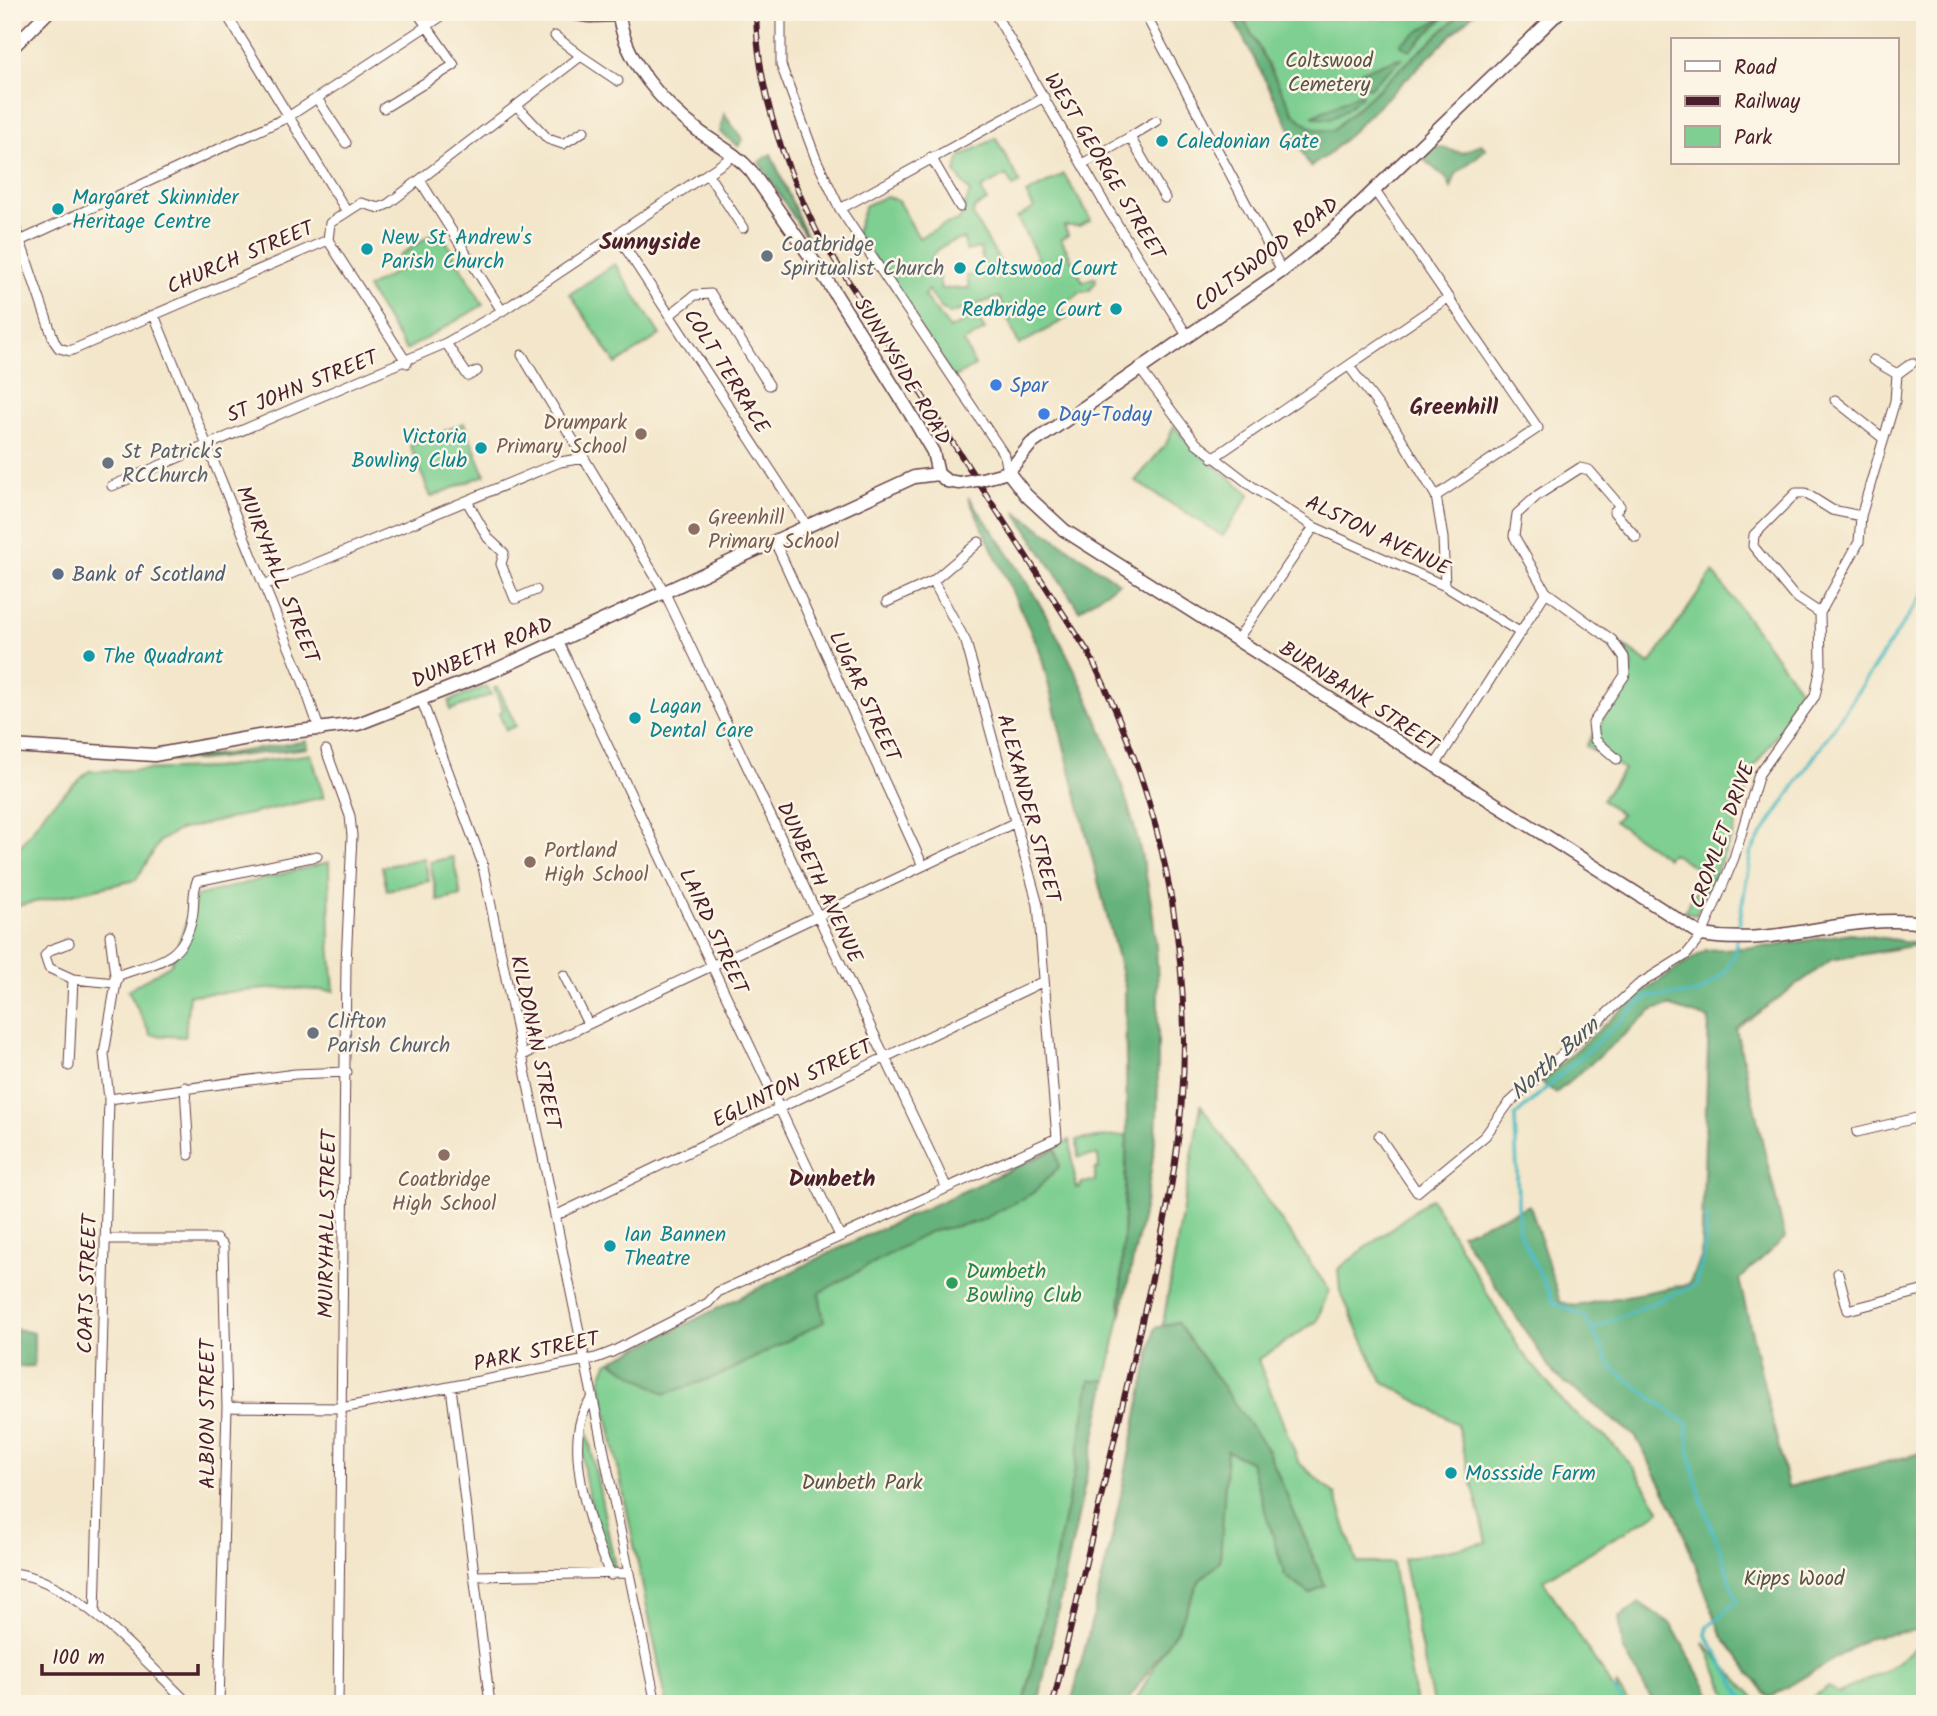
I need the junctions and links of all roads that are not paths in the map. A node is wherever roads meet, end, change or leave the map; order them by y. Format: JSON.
{"nodes":[{"id":1,"x":48,"y":12,"type":"edge"},
{"id":2,"x":225,"y":12,"type":"edge"},
{"id":3,"x":417,"y":12,"type":"edge"},
{"id":4,"x":563,"y":12,"type":"edge"},
{"id":5,"x":781,"y":12,"type":"edge"},
{"id":6,"x":994,"y":12,"type":"edge"},
{"id":7,"x":1144,"y":12,"type":"edge"},
{"id":8,"x":1559,"y":12,"type":"edge"},
{"id":9,"x":445,"y":14,"type":"edge"},
{"id":10,"x":427,"y":27,"type":"junction"},
{"id":11,"x":555,"y":36,"type":"dead end"},
{"id":12,"x":12,"y":48,"type":"edge"},
{"id":13,"x":581,"y":56,"type":"junction"},
{"id":14,"x":618,"y":81,"type":"dead end"},
{"id":15,"x":1044,"y":97,"type":"junction"},
{"id":16,"x":318,"y":100,"type":"junction"},
{"id":17,"x":517,"y":106,"type":"junction"},
{"id":18,"x":384,"y":108,"type":"dead end"},
{"id":19,"x":288,"y":117,"type":"junction"},
{"id":20,"x":1156,"y":121,"type":"dead end"},
{"id":21,"x":584,"y":131,"type":"dead end"},
{"id":22,"x":1130,"y":137,"type":"junction"},
{"id":23,"x":346,"y":143,"type":"dead end"},
{"id":24,"x":736,"y":155,"type":"junction"},
{"id":25,"x":931,"y":157,"type":"junction"},
{"id":26,"x":1082,"y":164,"type":"junction"},
{"id":27,"x":709,"y":176,"type":"junction"},
{"id":28,"x":421,"y":182,"type":"junction"},
{"id":29,"x":1375,"y":191,"type":"junction"},
{"id":30,"x":1165,"y":198,"type":"dead end"},
{"id":31,"x":960,"y":207,"type":"dead end"},
{"id":32,"x":840,"y":209,"type":"junction"},
{"id":33,"x":347,"y":212,"type":"junction"},
{"id":34,"x":12,"y":217,"type":"edge"},
{"id":35,"x":743,"y":228,"type":"dead end"},
{"id":36,"x":617,"y":235,"type":"junction"},
{"id":37,"x":22,"y":240,"type":"junction"},
{"id":38,"x":328,"y":240,"type":"junction"},
{"id":39,"x":1282,"y":271,"type":"junction"},
{"id":40,"x":1449,"y":297,"type":"junction"},
{"id":41,"x":502,"y":311,"type":"junction"},
{"id":42,"x":154,"y":314,"type":"junction"},
{"id":43,"x":671,"y":314,"type":"junction"},
{"id":44,"x":1188,"y":337,"type":"junction"},
{"id":45,"x":446,"y":343,"type":"junction"},
{"id":46,"x":522,"y":355,"type":"dead end"},
{"id":47,"x":1873,"y":360,"type":"dead end"},
{"id":48,"x":407,"y":363,"type":"junction"},
{"id":49,"x":1912,"y":363,"type":"dead end"},
{"id":50,"x":1349,"y":366,"type":"junction"},
{"id":51,"x":1140,"y":369,"type":"junction"},
{"id":52,"x":477,"y":371,"type":"dead end"},
{"id":53,"x":1897,"y":373,"type":"junction"},
{"id":54,"x":769,"y":385,"type":"dead end"},
{"id":55,"x":1835,"y":400,"type":"dead end"},
{"id":56,"x":1884,"y":439,"type":"junction"},
{"id":57,"x":206,"y":444,"type":"junction"},
{"id":58,"x":584,"y":458,"type":"junction"},
{"id":59,"x":1213,"y":458,"type":"junction"},
{"id":60,"x":1008,"y":472,"type":"junction"},
{"id":61,"x":938,"y":474,"type":"junction"},
{"id":62,"x":112,"y":486,"type":"dead end"},
{"id":63,"x":1436,"y":496,"type":"junction"},
{"id":64,"x":468,"y":502,"type":"junction"},
{"id":65,"x":1861,"y":516,"type":"junction"},
{"id":66,"x":807,"y":526,"type":"junction"},
{"id":67,"x":1314,"y":527,"type":"junction"},
{"id":68,"x":1636,"y":537,"type":"dead end"},
{"id":69,"x":775,"y":542,"type":"junction"},
{"id":70,"x":979,"y":542,"type":"dead end"},
{"id":71,"x":933,"y":581,"type":"junction"},
{"id":72,"x":264,"y":586,"type":"junction"},
{"id":73,"x":1445,"y":586,"type":"junction"},
{"id":74,"x":536,"y":590,"type":"dead end"},
{"id":75,"x":664,"y":591,"type":"junction"},
{"id":76,"x":1546,"y":592,"type":"junction"},
{"id":77,"x":887,"y":602,"type":"dead end"},
{"id":78,"x":1820,"y":613,"type":"junction"},
{"id":79,"x":1521,"y":633,"type":"junction"},
{"id":80,"x":1237,"y":640,"type":"junction"},
{"id":81,"x":558,"y":641,"type":"junction"},
{"id":82,"x":421,"y":699,"type":"junction"},
{"id":83,"x":320,"y":731,"type":"junction"},
{"id":84,"x":12,"y":746,"type":"edge"},
{"id":85,"x":326,"y":750,"type":"dead end"},
{"id":86,"x":1617,"y":759,"type":"dead end"},
{"id":87,"x":1434,"y":767,"type":"junction"},
{"id":88,"x":1016,"y":822,"type":"junction"},
{"id":89,"x":317,"y":856,"type":"dead end"},
{"id":90,"x":923,"y":866,"type":"junction"},
{"id":91,"x":817,"y":916,"type":"junction"},
{"id":92,"x":1925,"y":923,"type":"edge"},
{"id":93,"x":110,"y":935,"type":"dead end"},
{"id":94,"x":1702,"y":935,"type":"junction"},
{"id":95,"x":69,"y":943,"type":"dead end"},
{"id":96,"x":710,"y":965,"type":"junction"},
{"id":97,"x":564,"y":975,"type":"dead end"},
{"id":98,"x":73,"y":979,"type":"junction"},
{"id":99,"x":1044,"y":981,"type":"junction"},
{"id":100,"x":116,"y":983,"type":"junction"},
{"id":101,"x":588,"y":1024,"type":"junction"},
{"id":102,"x":521,"y":1056,"type":"junction"},
{"id":103,"x":884,"y":1057,"type":"junction"},
{"id":104,"x":69,"y":1066,"type":"dead end"},
{"id":105,"x":347,"y":1072,"type":"junction"},
{"id":106,"x":185,"y":1087,"type":"junction"},
{"id":107,"x":109,"y":1099,"type":"junction"},
{"id":108,"x":779,"y":1107,"type":"junction"},
{"id":109,"x":1925,"y":1116,"type":"edge"},
{"id":110,"x":1857,"y":1132,"type":"dead end"},
{"id":111,"x":1379,"y":1136,"type":"dead end"},
{"id":112,"x":1057,"y":1138,"type":"joint"},
{"id":113,"x":189,"y":1154,"type":"dead end"},
{"id":114,"x":946,"y":1186,"type":"junction"},
{"id":115,"x":555,"y":1216,"type":"junction"},
{"id":116,"x":840,"y":1236,"type":"junction"},
{"id":117,"x":106,"y":1239,"type":"junction"},
{"id":118,"x":1838,"y":1273,"type":"dead end"},
{"id":119,"x":1925,"y":1290,"type":"edge"},
{"id":120,"x":584,"y":1360,"type":"junction"},
{"id":121,"x":451,"y":1387,"type":"junction"},
{"id":122,"x":592,"y":1399,"type":"junction"},
{"id":123,"x":227,"y":1408,"type":"junction"},
{"id":124,"x":341,"y":1408,"type":"junction"},
{"id":125,"x":12,"y":1573,"type":"edge"},
{"id":126,"x":629,"y":1573,"type":"junction"},
{"id":127,"x":611,"y":1575,"type":"junction"},
{"id":128,"x":474,"y":1576,"type":"junction"},
{"id":129,"x":95,"y":1614,"type":"junction"},
{"id":130,"x":189,"y":1704,"type":"edge"},
{"id":131,"x":219,"y":1704,"type":"edge"},
{"id":132,"x":338,"y":1704,"type":"edge"},
{"id":133,"x":489,"y":1704,"type":"edge"},
{"id":134,"x":656,"y":1704,"type":"edge"}],
"edges":[{"from":1,"to":12,"type":"main road"},
{"from":2,"to":19,"type":"street"},
{"from":3,"to":10,"type":"street"},
{"from":4,"to":24,"type":"main road","name":"SUNNYSIDE ROAD"},
{"from":5,"to":32,"type":"street"},
{"from":6,"to":15,"type":"street","name":"WEST GEORGE STREET"},
{"from":7,"to":39,"type":"street"},
{"from":8,"to":29,"type":"main road","name":"COLTSWOOD ROAD"},
{"from":9,"to":10,"type":"street"},
{"from":10,"to":16,"type":"street"},
{"from":10,"to":18,"type":"street"},
{"from":11,"to":13,"type":"street"},
{"from":13,"to":14,"type":"street"},
{"from":13,"to":17,"type":"street"},
{"from":15,"to":25,"type":"street"},
{"from":15,"to":26,"type":"street","name":"WEST GEORGE STREET"},
{"from":16,"to":19,"type":"street"},
{"from":16,"to":23,"type":"street"},
{"from":17,"to":21,"type":"street"},
{"from":17,"to":28,"type":"street"},
{"from":19,"to":33,"type":"street"},
{"from":19,"to":37,"type":"street"},
{"from":20,"to":22,"type":"street"},
{"from":22,"to":26,"type":"street"},
{"from":22,"to":30,"type":"street"},
{"from":24,"to":27,"type":"street","name":"ST JOHN STREET"},
{"from":24,"to":61,"type":"main road","name":"SUNNYSIDE ROAD"},
{"from":25,"to":31,"type":"street"},
{"from":25,"to":32,"type":"street"},
{"from":26,"to":44,"type":"street","name":"WEST GEORGE STREET"},
{"from":27,"to":35,"type":"street"},
{"from":27,"to":36,"type":"street","name":"ST JOHN STREET"},
{"from":28,"to":33,"type":"street"},
{"from":28,"to":41,"type":"street"},
{"from":29,"to":39,"type":"main road","name":"COLTSWOOD ROAD"},
{"from":29,"to":40,"type":"street"},
{"from":32,"to":60,"type":"street"},
{"from":33,"to":38,"type":"street","name":"CHURCH STREET"},
{"from":34,"to":37,"type":"street"},
{"from":36,"to":41,"type":"street","name":"ST JOHN STREET"},
{"from":36,"to":43,"type":"street","name":"COLT TERRACE"},
{"from":37,"to":42,"type":"street","name":"CHURCH STREET"},
{"from":38,"to":42,"type":"street","name":"CHURCH STREET"},
{"from":38,"to":48,"type":"street"},
{"from":39,"to":44,"type":"main road","name":"COLTSWOOD ROAD"},
{"from":40,"to":50,"type":"street"},
{"from":40,"to":63,"type":"street"},
{"from":41,"to":45,"type":"street","name":"ST JOHN STREET"},
{"from":42,"to":57,"type":"street","name":"MUIRYHALL STREET"},
{"from":43,"to":54,"type":"street"},
{"from":43,"to":66,"type":"street","name":"COLT TERRACE"},
{"from":44,"to":51,"type":"main road","name":"COLTSWOOD ROAD"},
{"from":45,"to":48,"type":"street","name":"ST JOHN STREET"},
{"from":45,"to":52,"type":"street"},
{"from":46,"to":58,"type":"street","name":"DUNBETH AVENUE"},
{"from":47,"to":53,"type":"street"},
{"from":48,"to":57,"type":"street","name":"ST JOHN STREET"},
{"from":49,"to":53,"type":"street"},
{"from":50,"to":59,"type":"street"},
{"from":50,"to":63,"type":"street"},
{"from":51,"to":59,"type":"street","name":"ALSTON AVENUE"},
{"from":51,"to":60,"type":"main road","name":"COLTSWOOD ROAD"},
{"from":53,"to":56,"type":"street","name":"CROMLET DRIVE"},
{"from":55,"to":56,"type":"street"},
{"from":56,"to":65,"type":"street","name":"CROMLET DRIVE"},
{"from":57,"to":62,"type":"street","name":"ST JOHN STREET"},
{"from":57,"to":72,"type":"street","name":"MUIRYHALL STREET"},
{"from":58,"to":64,"type":"street"},
{"from":58,"to":75,"type":"street","name":"DUNBETH AVENUE"},
{"from":59,"to":67,"type":"street","name":"ALSTON AVENUE"},
{"from":60,"to":61,"type":"main road","name":"SUNNYSIDE ROAD","bridge":true},
{"from":60,"to":80,"type":"main road","name":"BURNBANK STREET"},
{"from":61,"to":66,"type":"main road","name":"DUNBETH ROAD"},
{"from":63,"to":73,"type":"street"},
{"from":64,"to":72,"type":"street"},
{"from":64,"to":74,"type":"street"},
{"from":65,"to":78,"type":"street","name":"CROMLET DRIVE"},
{"from":65,"to":78,"type":"street"},
{"from":66,"to":69,"type":"main road","name":"DUNBETH ROAD"},
{"from":67,"to":73,"type":"street","name":"ALSTON AVENUE"},
{"from":67,"to":80,"type":"street"},
{"from":68,"to":76,"type":"street"},
{"from":69,"to":75,"type":"main road","name":"DUNBETH ROAD"},
{"from":69,"to":90,"type":"street","name":"LUGAR STREET"},
{"from":70,"to":71,"type":"street"},
{"from":71,"to":77,"type":"street"},
{"from":71,"to":88,"type":"street","name":"ALEXANDER STREET"},
{"from":72,"to":83,"type":"street","name":"MUIRYHALL STREET"},
{"from":73,"to":79,"type":"street","name":"ALSTON AVENUE"},
{"from":75,"to":81,"type":"main road","name":"DUNBETH ROAD"},
{"from":75,"to":91,"type":"street","name":"DUNBETH AVENUE"},
{"from":76,"to":79,"type":"street"},
{"from":76,"to":86,"type":"street"},
{"from":78,"to":94,"type":"street","name":"CROMLET DRIVE"},
{"from":79,"to":87,"type":"street"},
{"from":80,"to":87,"type":"main road","name":"BURNBANK STREET"},
{"from":81,"to":82,"type":"main road","name":"DUNBETH ROAD"},
{"from":81,"to":96,"type":"street","name":"LAIRD STREET"},
{"from":82,"to":83,"type":"main road","name":"DUNBETH ROAD"},
{"from":82,"to":102,"type":"street","name":"KILDONAN STREET"},
{"from":83,"to":84,"type":"main road","name":"DUNBETH ROAD"},
{"from":85,"to":105,"type":"street","name":"MUIRYHALL STREET"},
{"from":87,"to":94,"type":"main road","name":"BURNBANK STREET"},
{"from":88,"to":90,"type":"street"},
{"from":88,"to":99,"type":"street","name":"ALEXANDER STREET"},
{"from":89,"to":100,"type":"street"},
{"from":90,"to":91,"type":"street"},
{"from":91,"to":96,"type":"street"},
{"from":91,"to":103,"type":"street","name":"DUNBETH AVENUE"},
{"from":92,"to":94,"type":"main road"},
{"from":93,"to":100,"type":"street","name":"COATS STREET"},
{"from":94,"to":111,"type":"street"},
{"from":95,"to":98,"type":"street"},
{"from":96,"to":101,"type":"street"},
{"from":96,"to":108,"type":"street","name":"LAIRD STREET"},
{"from":97,"to":101,"type":"street"},
{"from":98,"to":100,"type":"street"},
{"from":98,"to":104,"type":"street"},
{"from":99,"to":103,"type":"street","name":"EGLINTON STREET"},
{"from":99,"to":112,"type":"street","name":"ALEXANDER STREET"},
{"from":100,"to":107,"type":"street","name":"COATS STREET"},
{"from":101,"to":102,"type":"street"},
{"from":102,"to":115,"type":"street","name":"KILDONAN STREET"},
{"from":103,"to":108,"type":"street","name":"EGLINTON STREET"},
{"from":103,"to":114,"type":"street","name":"DUNBETH AVENUE"},
{"from":105,"to":106,"type":"street"},
{"from":105,"to":124,"type":"street","name":"MUIRYHALL STREET"},
{"from":106,"to":107,"type":"street"},
{"from":106,"to":113,"type":"street"},
{"from":107,"to":117,"type":"street","name":"COATS STREET"},
{"from":108,"to":115,"type":"street","name":"EGLINTON STREET"},
{"from":108,"to":116,"type":"street","name":"LAIRD STREET"},
{"from":109,"to":110,"type":"street"},
{"from":112,"to":114,"type":"street","name":"PARK STREET"},
{"from":114,"to":116,"type":"street","name":"PARK STREET"},
{"from":115,"to":120,"type":"street","name":"KILDONAN STREET"},
{"from":116,"to":120,"type":"street","name":"PARK STREET"},
{"from":117,"to":123,"type":"street","name":"ALBION STREET"},
{"from":117,"to":129,"type":"street","name":"COATS STREET"},
{"from":118,"to":119,"type":"street"},
{"from":120,"to":121,"type":"street","name":"PARK STREET"},
{"from":120,"to":122,"type":"street","name":"KILDONAN STREET"},
{"from":121,"to":124,"type":"street","name":"PARK STREET"},
{"from":121,"to":128,"type":"street"},
{"from":122,"to":126,"type":"street","name":"KILDONAN STREET"},
{"from":122,"to":127,"type":"street"},
{"from":123,"to":124,"type":"street","name":"PARK STREET"},
{"from":123,"to":131,"type":"street","name":"ALBION STREET"},
{"from":124,"to":132,"type":"street","name":"MUIRYHALL STREET"},
{"from":125,"to":129,"type":"street"},
{"from":126,"to":127,"type":"street"},
{"from":126,"to":134,"type":"street","name":"KILDONAN STREET"},
{"from":127,"to":128,"type":"street"},
{"from":128,"to":133,"type":"street"},
{"from":129,"to":130,"type":"street"}]}
